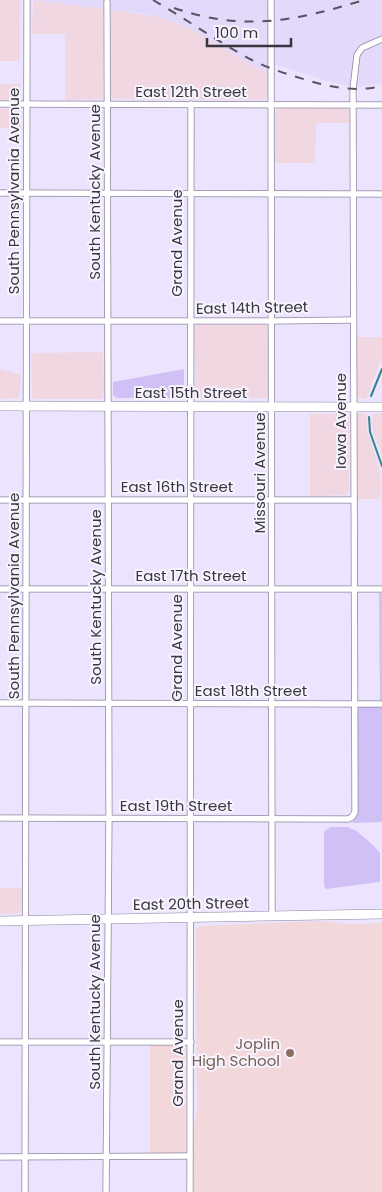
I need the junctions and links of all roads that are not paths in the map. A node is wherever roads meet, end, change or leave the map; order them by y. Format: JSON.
{"nodes":[{"id":1,"x":27,"y":0,"type":"edge"},
{"id":2,"x":272,"y":0,"type":"edge"},
{"id":3,"x":107,"y":2,"type":"dead end"},
{"id":4,"x":382,"y":39,"type":"edge"},
{"id":5,"x":0,"y":104,"type":"edge"},
{"id":6,"x":26,"y":104,"type":"junction"},
{"id":7,"x":108,"y":104,"type":"junction"},
{"id":8,"x":190,"y":104,"type":"junction"},
{"id":9,"x":353,"y":104,"type":"junction"},
{"id":10,"x":272,"y":105,"type":"junction"},
{"id":11,"x":382,"y":105,"type":"edge"},
{"id":12,"x":0,"y":193,"type":"edge"},
{"id":13,"x":26,"y":193,"type":"junction"},
{"id":14,"x":108,"y":194,"type":"junction"},
{"id":15,"x":190,"y":194,"type":"junction"},
{"id":16,"x":272,"y":194,"type":"junction"},
{"id":17,"x":352,"y":194,"type":"junction"},
{"id":18,"x":382,"y":194,"type":"edge"},
{"id":19,"x":354,"y":320,"type":"junction"},
{"id":20,"x":0,"y":321,"type":"edge"},
{"id":21,"x":27,"y":321,"type":"junction"},
{"id":22,"x":108,"y":321,"type":"junction"},
{"id":23,"x":190,"y":321,"type":"junction"},
{"id":24,"x":272,"y":321,"type":"junction"},
{"id":25,"x":0,"y":406,"type":"edge"},
{"id":26,"x":382,"y":406,"type":"edge"},
{"id":27,"x":27,"y":407,"type":"junction"},
{"id":28,"x":109,"y":407,"type":"junction"},
{"id":29,"x":190,"y":407,"type":"junction"},
{"id":30,"x":272,"y":407,"type":"junction"},
{"id":31,"x":354,"y":407,"type":"junction"},
{"id":32,"x":108,"y":499,"type":"junction"},
{"id":33,"x":0,"y":500,"type":"edge"},
{"id":34,"x":26,"y":500,"type":"junction"},
{"id":35,"x":190,"y":500,"type":"junction"},
{"id":36,"x":272,"y":500,"type":"junction"},
{"id":37,"x":354,"y":500,"type":"junction"},
{"id":38,"x":0,"y":589,"type":"edge"},
{"id":39,"x":27,"y":589,"type":"junction"},
{"id":40,"x":109,"y":589,"type":"junction"},
{"id":41,"x":190,"y":589,"type":"junction"},
{"id":42,"x":273,"y":589,"type":"junction"},
{"id":43,"x":354,"y":589,"type":"junction"},
{"id":44,"x":382,"y":589,"type":"edge"},
{"id":45,"x":0,"y":703,"type":"edge"},
{"id":46,"x":26,"y":703,"type":"junction"},
{"id":47,"x":109,"y":704,"type":"junction"},
{"id":48,"x":190,"y":704,"type":"junction"},
{"id":49,"x":272,"y":704,"type":"junction"},
{"id":50,"x":354,"y":704,"type":"junction"},
{"id":51,"x":382,"y":704,"type":"edge"},
{"id":52,"x":352,"y":817,"type":"joint"},
{"id":53,"x":0,"y":818,"type":"edge"},
{"id":54,"x":26,"y":818,"type":"junction"},
{"id":55,"x":109,"y":818,"type":"junction"},
{"id":56,"x":189,"y":818,"type":"junction"},
{"id":57,"x":272,"y":819,"type":"junction"},
{"id":58,"x":382,"y":914,"type":"edge"},
{"id":59,"x":272,"y":916,"type":"junction"},
{"id":60,"x":190,"y":918,"type":"junction"},
{"id":61,"x":26,"y":920,"type":"junction"},
{"id":62,"x":108,"y":920,"type":"junction"},
{"id":63,"x":0,"y":921,"type":"edge"},
{"id":64,"x":0,"y":1042,"type":"edge"},
{"id":65,"x":25,"y":1042,"type":"junction"},
{"id":66,"x":108,"y":1042,"type":"junction"},
{"id":67,"x":191,"y":1042,"type":"junction"},
{"id":68,"x":25,"y":1156,"type":"junction"},
{"id":69,"x":106,"y":1156,"type":"junction"},
{"id":70,"x":190,"y":1156,"type":"junction"},
{"id":71,"x":0,"y":1157,"type":"edge"},
{"id":72,"x":25,"y":1192,"type":"edge"},
{"id":73,"x":106,"y":1192,"type":"edge"},
{"id":74,"x":190,"y":1192,"type":"edge"}],
"edges":[{"from":1,"to":6,"type":"street","name":"South Pennsylvania Avenue"},
{"from":2,"to":10,"type":"street","name":"Missouri Avenue"},
{"from":3,"to":7,"type":"street","name":"South Kentucky Avenue"},
{"from":4,"to":9,"type":"street","name":"Iowa Avenue"},
{"from":5,"to":6,"type":"street","name":"East 12th Street"},
{"from":6,"to":7,"type":"street","name":"East 12th Street"},
{"from":6,"to":13,"type":"street","name":"South Pennsylvania Avenue"},
{"from":7,"to":8,"type":"street","name":"East 12th Street"},
{"from":7,"to":14,"type":"street","name":"South Kentucky Avenue"},
{"from":8,"to":10,"type":"street","name":"East 12th Street"},
{"from":8,"to":15,"type":"street","name":"Grand Avenue"},
{"from":9,"to":10,"type":"street","name":"East 12th Street"},
{"from":9,"to":11,"type":"street","name":"East 12th Street"},
{"from":9,"to":17,"type":"street","name":"Iowa Avenue"},
{"from":10,"to":16,"type":"street","name":"Missouri Avenue"},
{"from":12,"to":13,"type":"street"},
{"from":13,"to":14,"type":"street"},
{"from":13,"to":21,"type":"street","name":"South Pennsylvania Avenue"},
{"from":14,"to":15,"type":"street"},
{"from":14,"to":22,"type":"street","name":"South Kentucky Avenue"},
{"from":15,"to":16,"type":"street"},
{"from":15,"to":23,"type":"street","name":"Grand Avenue"},
{"from":16,"to":17,"type":"street"},
{"from":16,"to":24,"type":"street","name":"Missouri Avenue"},
{"from":17,"to":18,"type":"street"},
{"from":17,"to":19,"type":"street","name":"Iowa Avenue"},
{"from":19,"to":24,"type":"street","name":"East 14th Street"},
{"from":19,"to":31,"type":"street","name":"Iowa Avenue"},
{"from":20,"to":21,"type":"street","name":"East 14th Street"},
{"from":21,"to":22,"type":"street","name":"East 14th Street"},
{"from":21,"to":27,"type":"street","name":"South Pennsylvania Avenue"},
{"from":22,"to":23,"type":"street","name":"East 14th Street"},
{"from":22,"to":28,"type":"street","name":"South Kentucky Avenue"},
{"from":23,"to":24,"type":"street","name":"East 14th Street"},
{"from":23,"to":29,"type":"street","name":"Grand Avenue"},
{"from":24,"to":30,"type":"street","name":"Missouri Avenue"},
{"from":25,"to":27,"type":"main road","name":"East 15th Street"},
{"from":26,"to":31,"type":"main road","name":"East 15th Street"},
{"from":27,"to":28,"type":"main road","name":"East 15th Street"},
{"from":27,"to":34,"type":"street","name":"South Pennsylvania Avenue"},
{"from":28,"to":29,"type":"main road","name":"East 15th Street"},
{"from":28,"to":32,"type":"street","name":"South Kentucky Avenue"},
{"from":29,"to":30,"type":"main road","name":"East 15th Street"},
{"from":29,"to":35,"type":"street","name":"Grand Avenue"},
{"from":30,"to":31,"type":"main road","name":"East 15th Street"},
{"from":30,"to":36,"type":"street","name":"Missouri Avenue"},
{"from":31,"to":37,"type":"street","name":"Iowa Avenue"},
{"from":32,"to":34,"type":"street","name":"East 16th Street"},
{"from":32,"to":35,"type":"street","name":"East 16th Street"},
{"from":32,"to":40,"type":"street","name":"South Kentucky Avenue"},
{"from":33,"to":34,"type":"street","name":"East 16th Street"},
{"from":34,"to":39,"type":"street","name":"South Pennsylvania Avenue"},
{"from":35,"to":36,"type":"street","name":"East 16th Street"},
{"from":35,"to":41,"type":"street","name":"Grand Avenue"},
{"from":36,"to":37,"type":"street","name":"East 16th Street"},
{"from":36,"to":42,"type":"street","name":"Missouri Avenue"},
{"from":37,"to":43,"type":"street","name":"Iowa Avenue"},
{"from":38,"to":39,"type":"street","name":"East 17th Street"},
{"from":39,"to":40,"type":"street","name":"East 17th Street"},
{"from":39,"to":46,"type":"street","name":"South Pennsylvania Avenue"},
{"from":40,"to":41,"type":"street","name":"East 17th Street"},
{"from":40,"to":47,"type":"street","name":"South Kentucky Avenue"},
{"from":41,"to":42,"type":"street","name":"East 17th Street"},
{"from":41,"to":48,"type":"street","name":"Grand Avenue"},
{"from":42,"to":43,"type":"street","name":"East 17th Street"},
{"from":42,"to":49,"type":"street","name":"Missouri Avenue"},
{"from":43,"to":44,"type":"street","name":"East 17th Street"},
{"from":43,"to":50,"type":"street","name":"Iowa Avenue"},
{"from":45,"to":46,"type":"street","name":"East 18th Street"},
{"from":46,"to":47,"type":"street","name":"East 18th Street"},
{"from":46,"to":54,"type":"street","name":"South Pennsylvania Avenue"},
{"from":47,"to":48,"type":"street","name":"East 18th Street"},
{"from":47,"to":55,"type":"street","name":"South Kentucky Avenue"},
{"from":48,"to":49,"type":"street","name":"East 18th Street"},
{"from":48,"to":56,"type":"street","name":"Grand Avenue"},
{"from":49,"to":50,"type":"street","name":"East 18th Street"},
{"from":49,"to":57,"type":"street","name":"Missouri Avenue"},
{"from":50,"to":51,"type":"street","name":"East 18th Street"},
{"from":50,"to":52,"type":"street","name":"Iowa Avenue"},
{"from":52,"to":57,"type":"street","name":"East 19th Street"},
{"from":53,"to":54,"type":"street","name":"East 19th Street"},
{"from":54,"to":55,"type":"street","name":"East 19th Street"},
{"from":54,"to":61,"type":"street","name":"South Pennsylvania Avenue"},
{"from":55,"to":56,"type":"street","name":"East 19th Street"},
{"from":55,"to":62,"type":"street","name":"South Kentucky Avenue"},
{"from":56,"to":57,"type":"street","name":"East 19th Street"},
{"from":56,"to":60,"type":"street","name":"Grand Avenue"},
{"from":57,"to":59,"type":"street","name":"Missouri Avenue"},
{"from":58,"to":59,"type":"main road","name":"East 20th Street"},
{"from":59,"to":60,"type":"main road","name":"East 20th Street"},
{"from":60,"to":62,"type":"main road","name":"East 20th Street"},
{"from":60,"to":67,"type":"street","name":"Grand Avenue"},
{"from":61,"to":62,"type":"main road","name":"East 20th Street"},
{"from":61,"to":63,"type":"main road","name":"East 20th Street"},
{"from":61,"to":65,"type":"street","name":"South Pennsylvania Avenue"},
{"from":62,"to":66,"type":"street","name":"South Kentucky Avenue"},
{"from":64,"to":65,"type":"street"},
{"from":65,"to":66,"type":"street"},
{"from":65,"to":68,"type":"street","name":"South Pennsylvania Avenue"},
{"from":66,"to":67,"type":"street"},
{"from":66,"to":69,"type":"street","name":"South Kentucky Avenue"},
{"from":67,"to":70,"type":"street","name":"Grand Avenue"},
{"from":68,"to":69,"type":"street"},
{"from":68,"to":71,"type":"street"},
{"from":68,"to":72,"type":"street","name":"South Pennsylvania Avenue"},
{"from":69,"to":70,"type":"street"},
{"from":69,"to":73,"type":"street","name":"South Kentucky Avenue"},
{"from":70,"to":74,"type":"street","name":"Grand Avenue"}]}
